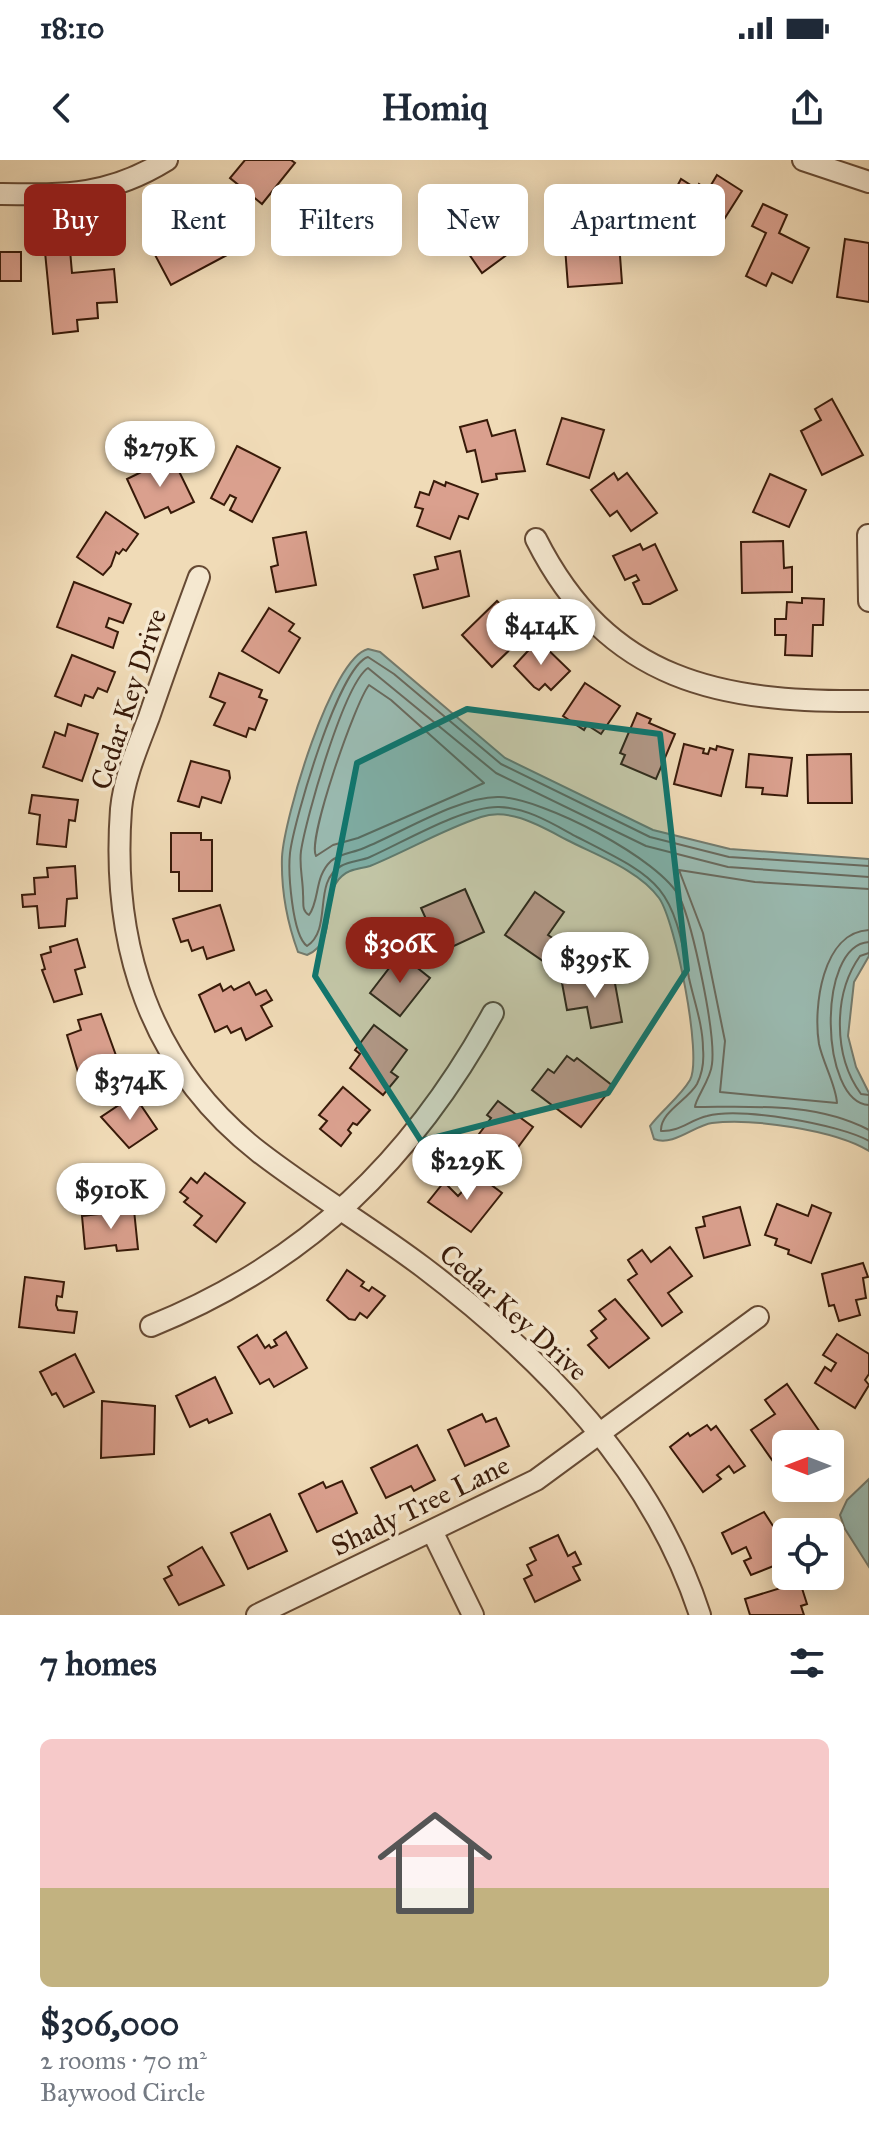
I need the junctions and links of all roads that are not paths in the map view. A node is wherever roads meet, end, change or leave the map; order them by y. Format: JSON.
{"nodes":[{"id":1,"x":167,"y":160,"type":"edge"},
{"id":2,"x":803,"y":160,"type":"edge"},
{"id":3,"x":869,"y":182,"type":"edge"},
{"id":4,"x":0,"y":194,"type":"edge"},
{"id":5,"x":868,"y":535,"type":"edge"},
{"id":6,"x":536,"y":539,"type":"dead end"},
{"id":7,"x":199,"y":577,"type":"dead end"},
{"id":8,"x":869,"y":601,"type":"edge"},
{"id":9,"x":869,"y":701,"type":"edge"},
{"id":10,"x":493,"y":1013,"type":"dead end"},
{"id":11,"x":342,"y":1210,"type":"junction"},
{"id":12,"x":758,"y":1317,"type":"dead end"},
{"id":13,"x":151,"y":1326,"type":"dead end"},
{"id":14,"x":601,"y":1435,"type":"junction"},
{"id":15,"x":432,"y":1531,"type":"junction"},
{"id":16,"x":257,"y":1615,"type":"edge"},
{"id":17,"x":473,"y":1615,"type":"edge"},
{"id":18,"x":700,"y":1615,"type":"edge"}],
"edges":[{"from":1,"to":4,"type":"street"},
{"from":2,"to":3,"type":"street"},
{"from":5,"to":8,"type":"street"},
{"from":6,"to":9,"type":"street"},
{"from":7,"to":11,"type":"street","name":"Cedar Key Drive"},
{"from":10,"to":11,"type":"street"},
{"from":11,"to":13,"type":"street"},
{"from":11,"to":14,"type":"street","name":"Cedar Key Drive"},
{"from":12,"to":14,"type":"street","name":"Shady Tree Lane"},
{"from":14,"to":15,"type":"street","name":"Shady Tree Lane"},
{"from":14,"to":18,"type":"street","name":"Cedar Key Drive"},
{"from":15,"to":16,"type":"street","name":"Shady Tree Lane"},
{"from":15,"to":17,"type":"street"}]}
